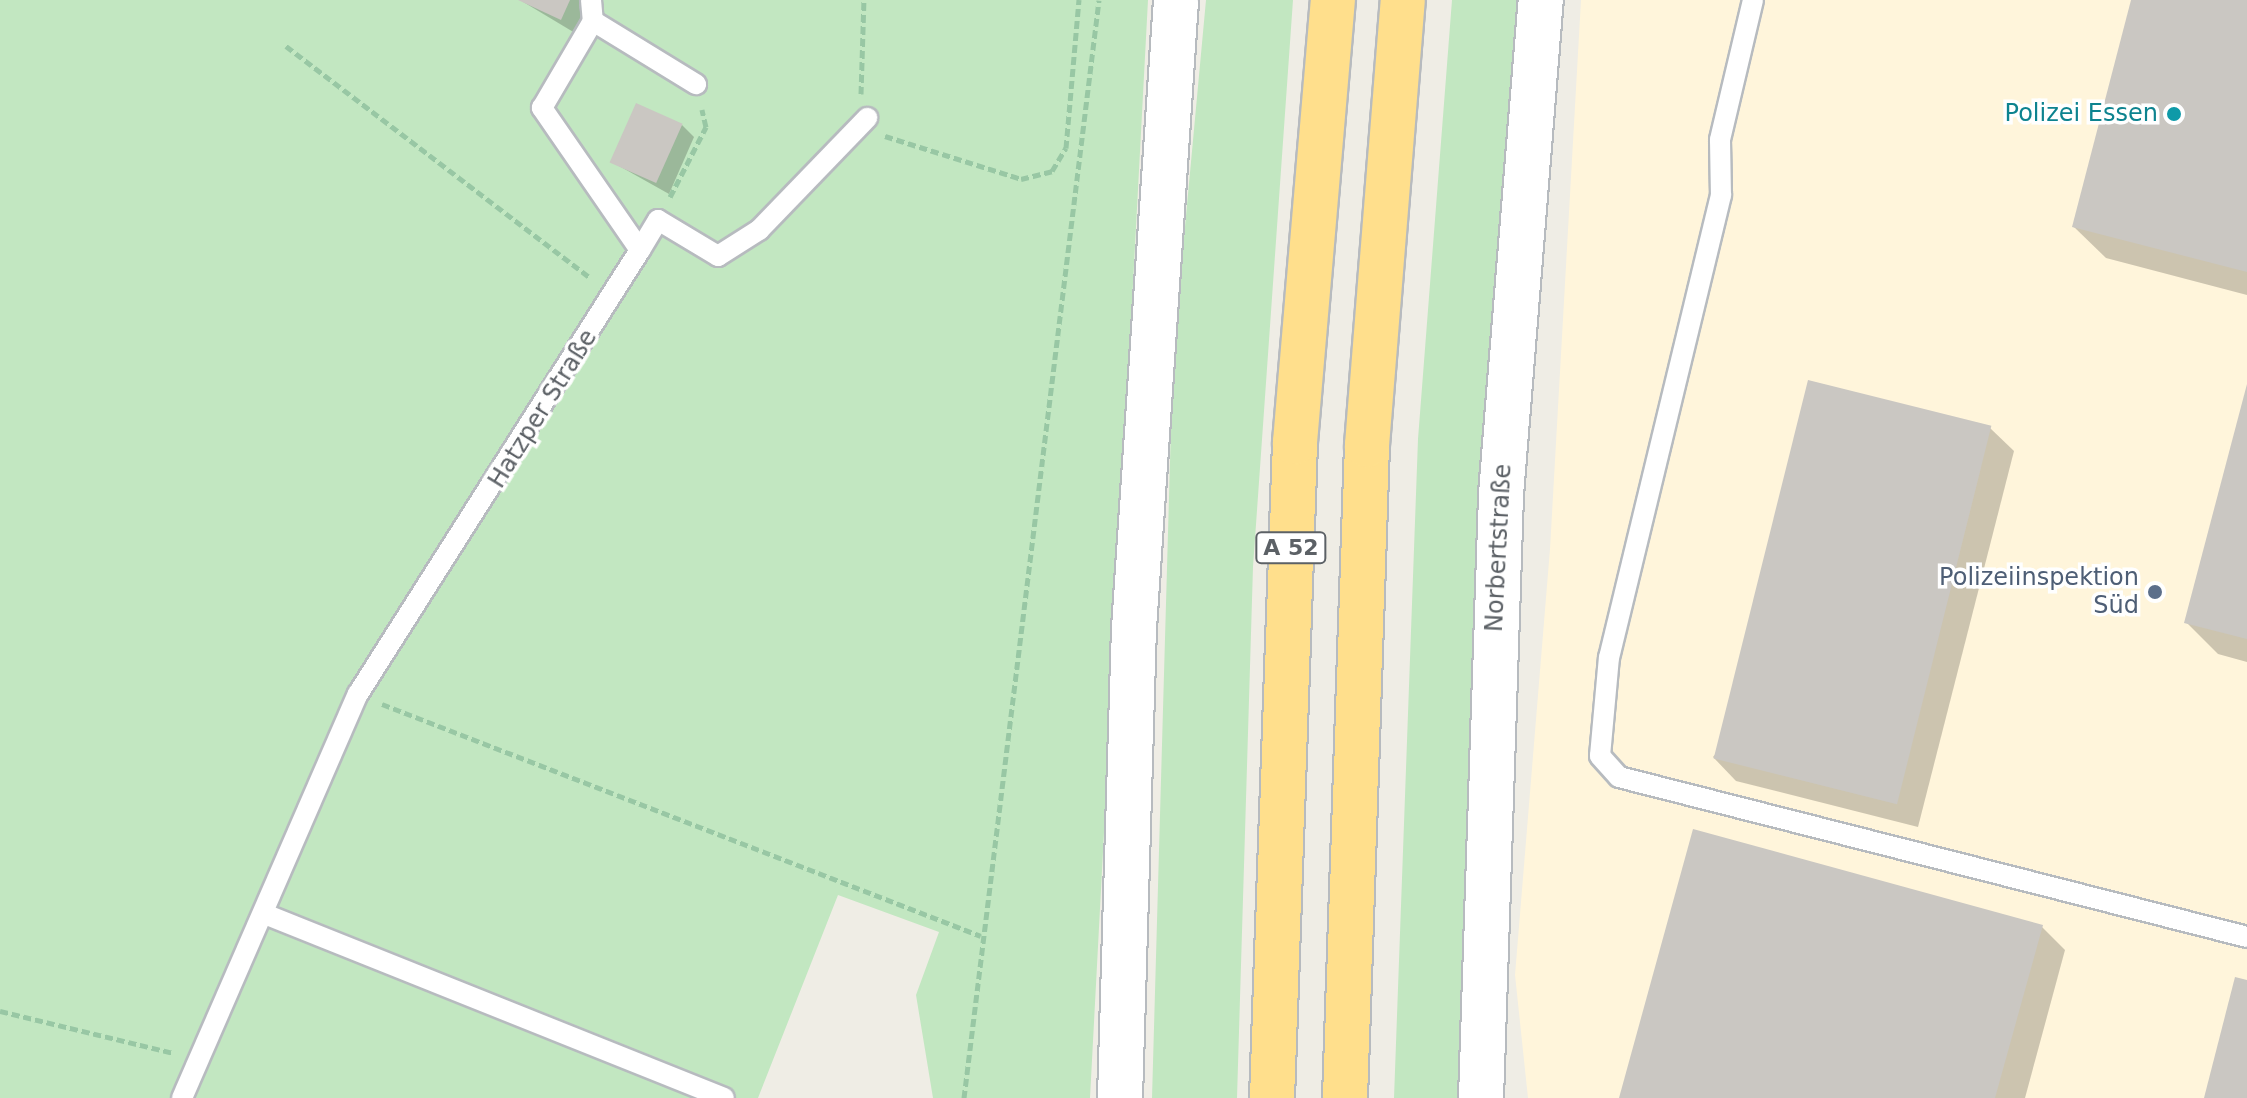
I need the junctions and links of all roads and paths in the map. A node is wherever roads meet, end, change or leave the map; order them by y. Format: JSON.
{"nodes":[{"id":1,"x":591,"y":0,"type":"edge"},
{"id":2,"x":864,"y":0,"type":"edge"},
{"id":3,"x":1079,"y":0,"type":"edge"},
{"id":4,"x":1099,"y":0,"type":"edge"},
{"id":5,"x":1176,"y":0,"type":"edge"},
{"id":6,"x":1333,"y":0,"type":"edge"},
{"id":7,"x":1403,"y":0,"type":"edge"},
{"id":8,"x":1541,"y":0,"type":"edge"},
{"id":9,"x":1753,"y":0,"type":"edge"},
{"id":10,"x":593,"y":21,"type":"junction"},
{"id":11,"x":286,"y":46,"type":"dead end"},
{"id":12,"x":696,"y":84,"type":"joint"},
{"id":13,"x":867,"y":118,"type":"junction"},
{"id":14,"x":658,"y":220,"type":"junction"},
{"id":15,"x":640,"y":250,"type":"junction"},
{"id":16,"x":613,"y":296,"type":"junction"},
{"id":17,"x":358,"y":694,"type":"junction"},
{"id":18,"x":267,"y":915,"type":"junction"},
{"id":19,"x":981,"y":936,"type":"junction"},
{"id":20,"x":2247,"y":937,"type":"edge"},
{"id":21,"x":0,"y":1011,"type":"edge"},
{"id":22,"x":199,"y":1059,"type":"junction"},
{"id":23,"x":182,"y":1098,"type":"edge"},
{"id":24,"x":724,"y":1098,"type":"edge"},
{"id":25,"x":964,"y":1098,"type":"edge"},
{"id":26,"x":1120,"y":1098,"type":"edge"},
{"id":27,"x":1272,"y":1098,"type":"edge"},
{"id":28,"x":1345,"y":1098,"type":"edge"},
{"id":29,"x":1481,"y":1098,"type":"edge"}],
"edges":[{"from":1,"to":10,"type":"lane"},
{"from":2,"to":13,"type":"path"},
{"from":3,"to":13,"type":"path"},
{"from":4,"to":19,"type":"path"},
{"from":5,"to":26,"type":"main road"},
{"from":6,"to":27,"type":"highway","number":"A 52"},
{"from":7,"to":28,"type":"highway","number":"A 52"},
{"from":8,"to":29,"type":"main road","name":"Norbertstraße"},
{"from":9,"to":20,"type":"lane"},
{"from":10,"to":12,"type":"lane"},
{"from":10,"to":15,"type":"lane"},
{"from":11,"to":16,"type":"path"},
{"from":12,"to":14,"type":"path"},
{"from":13,"to":14,"type":"lane"},
{"from":14,"to":15,"type":"lane","name":"Hatzper Straße"},
{"from":15,"to":16,"type":"lane","name":"Hatzper Straße"},
{"from":16,"to":17,"type":"lane","name":"Hatzper Straße"},
{"from":17,"to":18,"type":"lane","name":"Hatzper Straße"},
{"from":17,"to":19,"type":"path"},
{"from":18,"to":22,"type":"lane","name":"Hatzper Straße"},
{"from":18,"to":24,"type":"lane"},
{"from":19,"to":25,"type":"path"},
{"from":21,"to":22,"type":"path"},
{"from":22,"to":23,"type":"lane","name":"Hatzper Straße"}]}
